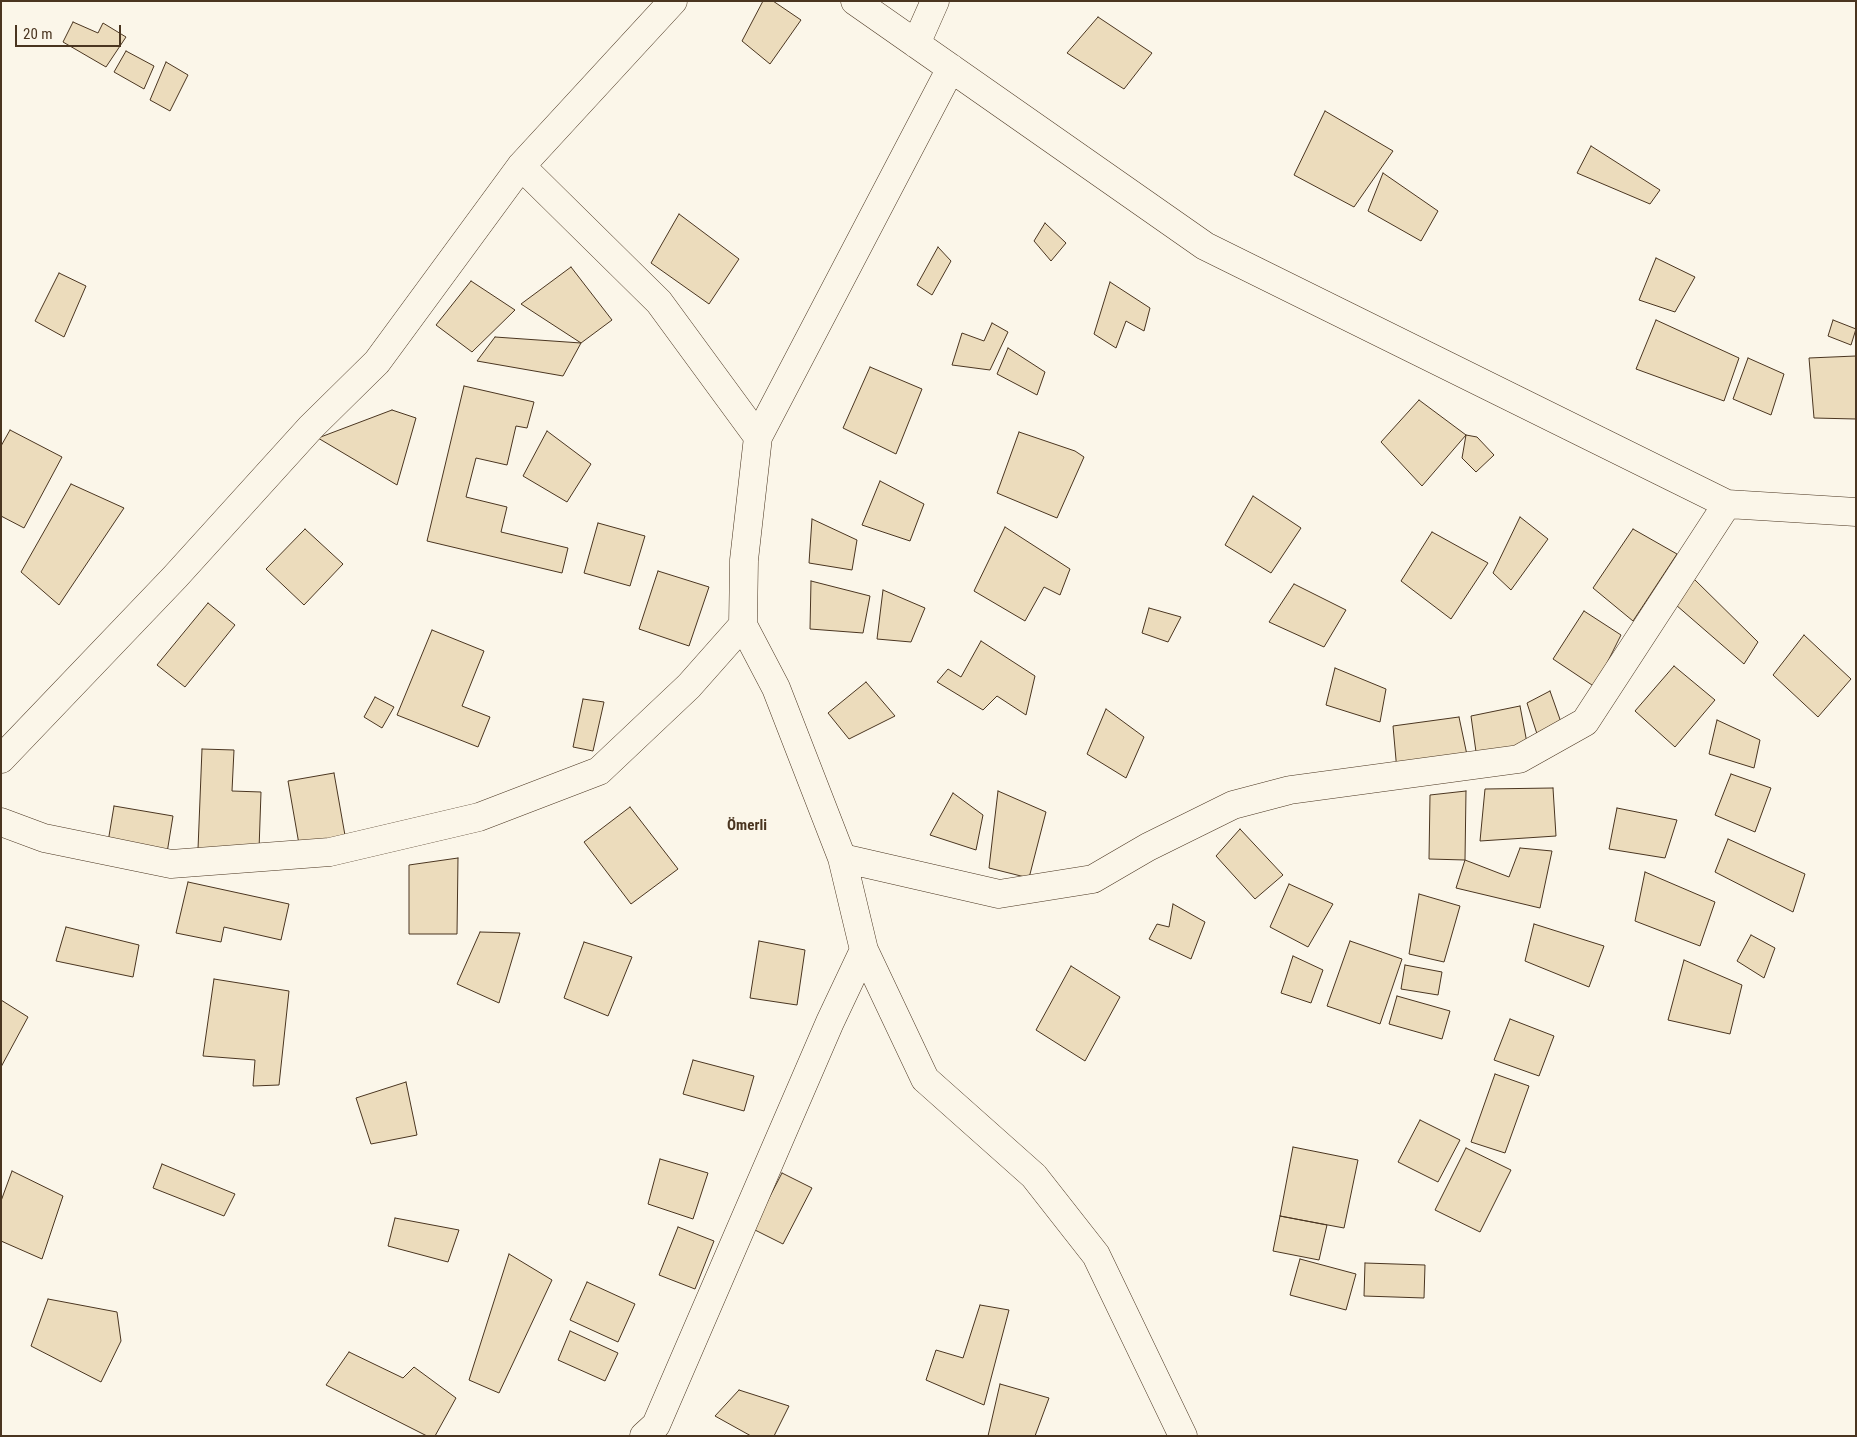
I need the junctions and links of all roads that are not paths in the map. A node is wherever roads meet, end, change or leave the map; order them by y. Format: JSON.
{"nodes":[{"id":1,"x":673,"y":1,"type":"edge"},
{"id":2,"x":855,"y":1,"type":"edge"},
{"id":3,"x":935,"y":1,"type":"edge"},
{"id":4,"x":916,"y":44,"type":"junction"},
{"id":5,"x":951,"y":68,"type":"junction"},
{"id":6,"x":521,"y":166,"type":"junction"},
{"id":7,"x":758,"y":437,"type":"junction"},
{"id":8,"x":1727,"y":504,"type":"junction"},
{"id":9,"x":1856,"y":512,"type":"edge"},
{"id":10,"x":744,"y":625,"type":"junction"},
{"id":11,"x":1,"y":759,"type":"edge"},
{"id":12,"x":1,"y":822,"type":"edge"},
{"id":13,"x":842,"y":858,"type":"junction"},
{"id":14,"x":864,"y":950,"type":"junction"},
{"id":15,"x":644,"y":1436,"type":"edge"},
{"id":16,"x":1183,"y":1436,"type":"edge"}],
"edges":[{"from":1,"to":6,"type":"street"},
{"from":2,"to":4,"type":"street"},
{"from":3,"to":4,"type":"street"},
{"from":4,"to":5,"type":"street"},
{"from":5,"to":7,"type":"street"},
{"from":5,"to":8,"type":"street"},
{"from":6,"to":7,"type":"street"},
{"from":6,"to":11,"type":"street"},
{"from":7,"to":10,"type":"street"},
{"from":8,"to":9,"type":"street"},
{"from":8,"to":13,"type":"street"},
{"from":10,"to":12,"type":"street"},
{"from":10,"to":13,"type":"street"},
{"from":13,"to":14,"type":"street"},
{"from":14,"to":15,"type":"street"},
{"from":14,"to":16,"type":"street"}]}
